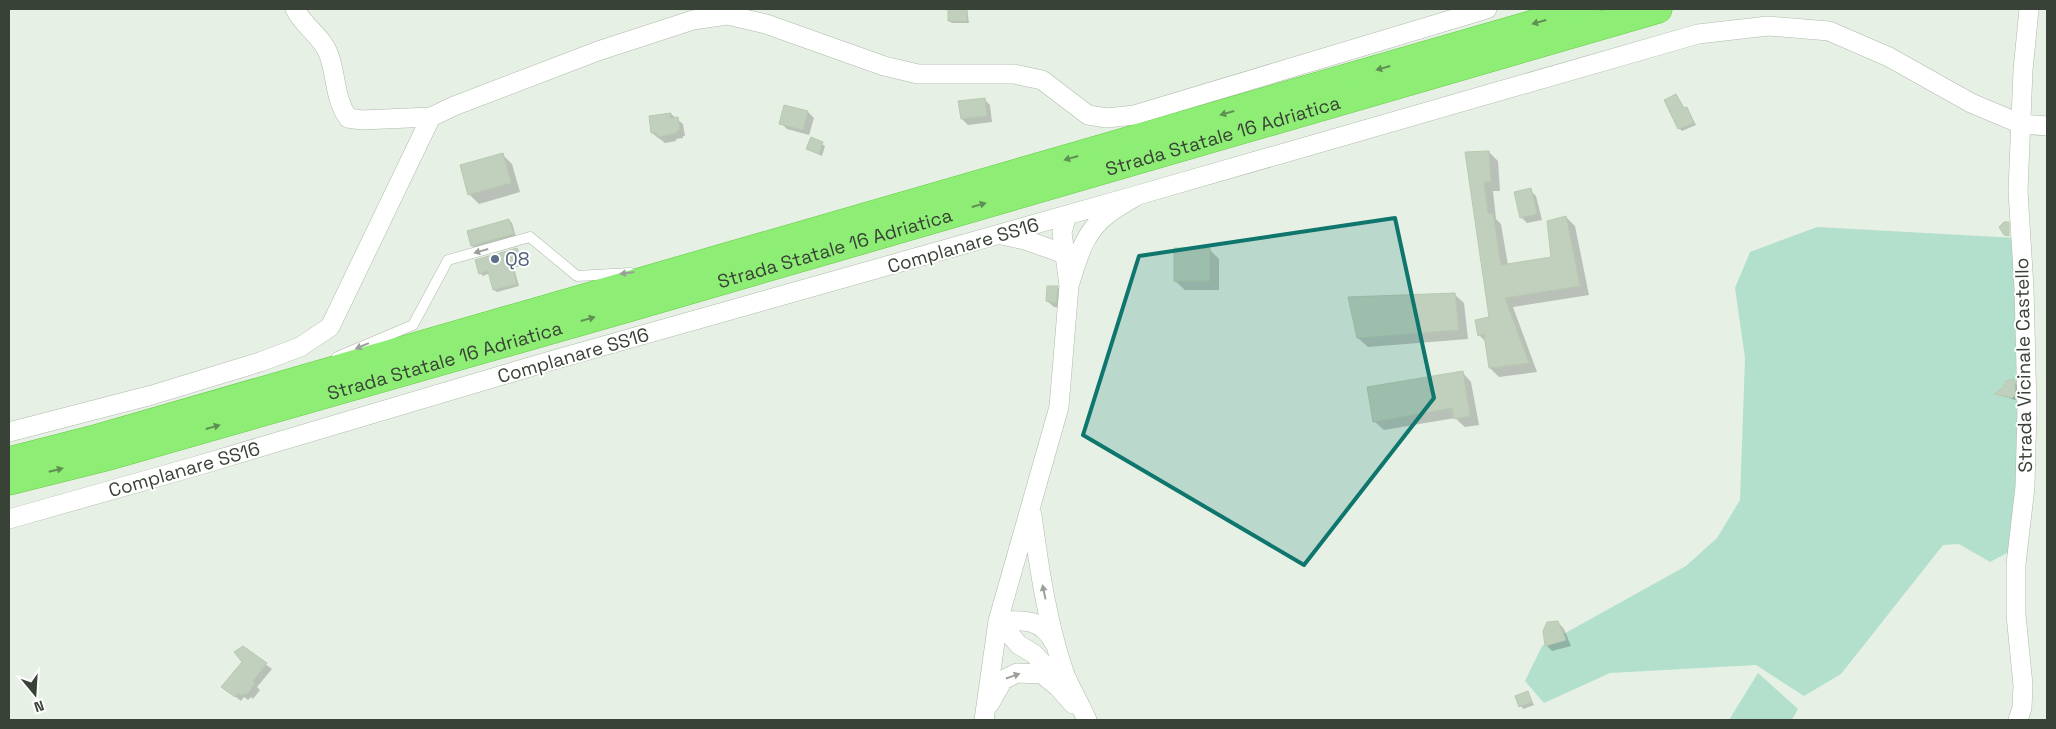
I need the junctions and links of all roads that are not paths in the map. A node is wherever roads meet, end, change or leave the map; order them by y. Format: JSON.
{"nodes":[{"id":1,"x":295,"y":9,"type":"edge"},
{"id":2,"x":1488,"y":9,"type":"edge"},
{"id":3,"x":1586,"y":9,"type":"edge"},
{"id":4,"x":1658,"y":9,"type":"edge"},
{"id":5,"x":2029,"y":9,"type":"edge"},
{"id":6,"x":431,"y":117,"type":"junction"},
{"id":7,"x":2020,"y":124,"type":"junction"},
{"id":8,"x":2047,"y":126,"type":"edge"},
{"id":9,"x":1138,"y":195,"type":"junction"},
{"id":10,"x":1067,"y":215,"type":"junction"},
{"id":11,"x":999,"y":234,"type":"junction"},
{"id":12,"x":743,"y":253,"type":"junction"},
{"id":13,"x":1071,"y":255,"type":"junction"},
{"id":14,"x":311,"y":377,"type":"junction"},
{"id":15,"x":9,"y":432,"type":"edge"},
{"id":16,"x":9,"y":461,"type":"edge"},
{"id":17,"x":9,"y":482,"type":"edge"},
{"id":18,"x":1031,"y":508,"type":"junction"},
{"id":19,"x":9,"y":518,"type":"edge"},
{"id":20,"x":998,"y":621,"type":"junction"},
{"id":21,"x":1060,"y":656,"type":"junction"},
{"id":22,"x":1058,"y":687,"type":"junction"},
{"id":23,"x":984,"y":716,"type":"edge"},
{"id":24,"x":1085,"y":720,"type":"edge"},
{"id":25,"x":2018,"y":720,"type":"edge"}],
"edges":[{"from":1,"to":6,"type":"street"},
{"from":2,"to":6,"type":"street"},
{"from":3,"to":12,"type":"highway","name":"Strada Statale 16 Adriatica","one_way":true},
{"from":17,"to":4,"type":"highway","name":"Strada Statale 16 Adriatica","one_way":true},
{"from":5,"to":7,"type":"street","name":"Strada Vicinale Castello"},
{"from":6,"to":15,"type":"street"},
{"from":7,"to":8,"type":"street","name":"Complanare SS16"},
{"from":7,"to":9,"type":"street","name":"Complanare SS16"},
{"from":7,"to":25,"type":"street","name":"Strada Vicinale Castello"},
{"from":9,"to":10,"type":"street","name":"Complanare SS16"},
{"from":9,"to":13,"type":"street"},
{"from":10,"to":11,"type":"street","name":"Complanare SS16"},
{"from":10,"to":13,"type":"street"},
{"from":11,"to":13,"type":"street"},
{"from":11,"to":19,"type":"street","name":"Complanare SS16"},
{"from":12,"to":14,"type":"highway","name":"Strada Statale 16 Adriatica"},
{"from":12,"to":14,"type":"lane","one_way":true},
{"from":13,"to":18,"type":"street"},
{"from":14,"to":16,"type":"highway","name":"Strada Statale 16 Adriatica"},
{"from":18,"to":20,"type":"street"},
{"from":21,"to":18,"type":"street","one_way":true},
{"from":20,"to":21,"type":"street"},
{"from":20,"to":22,"type":"street"},
{"from":20,"to":23,"type":"street"},
{"from":21,"to":24,"type":"street"},
{"from":23,"to":22,"type":"street","one_way":true},
{"from":22,"to":24,"type":"street"}]}
